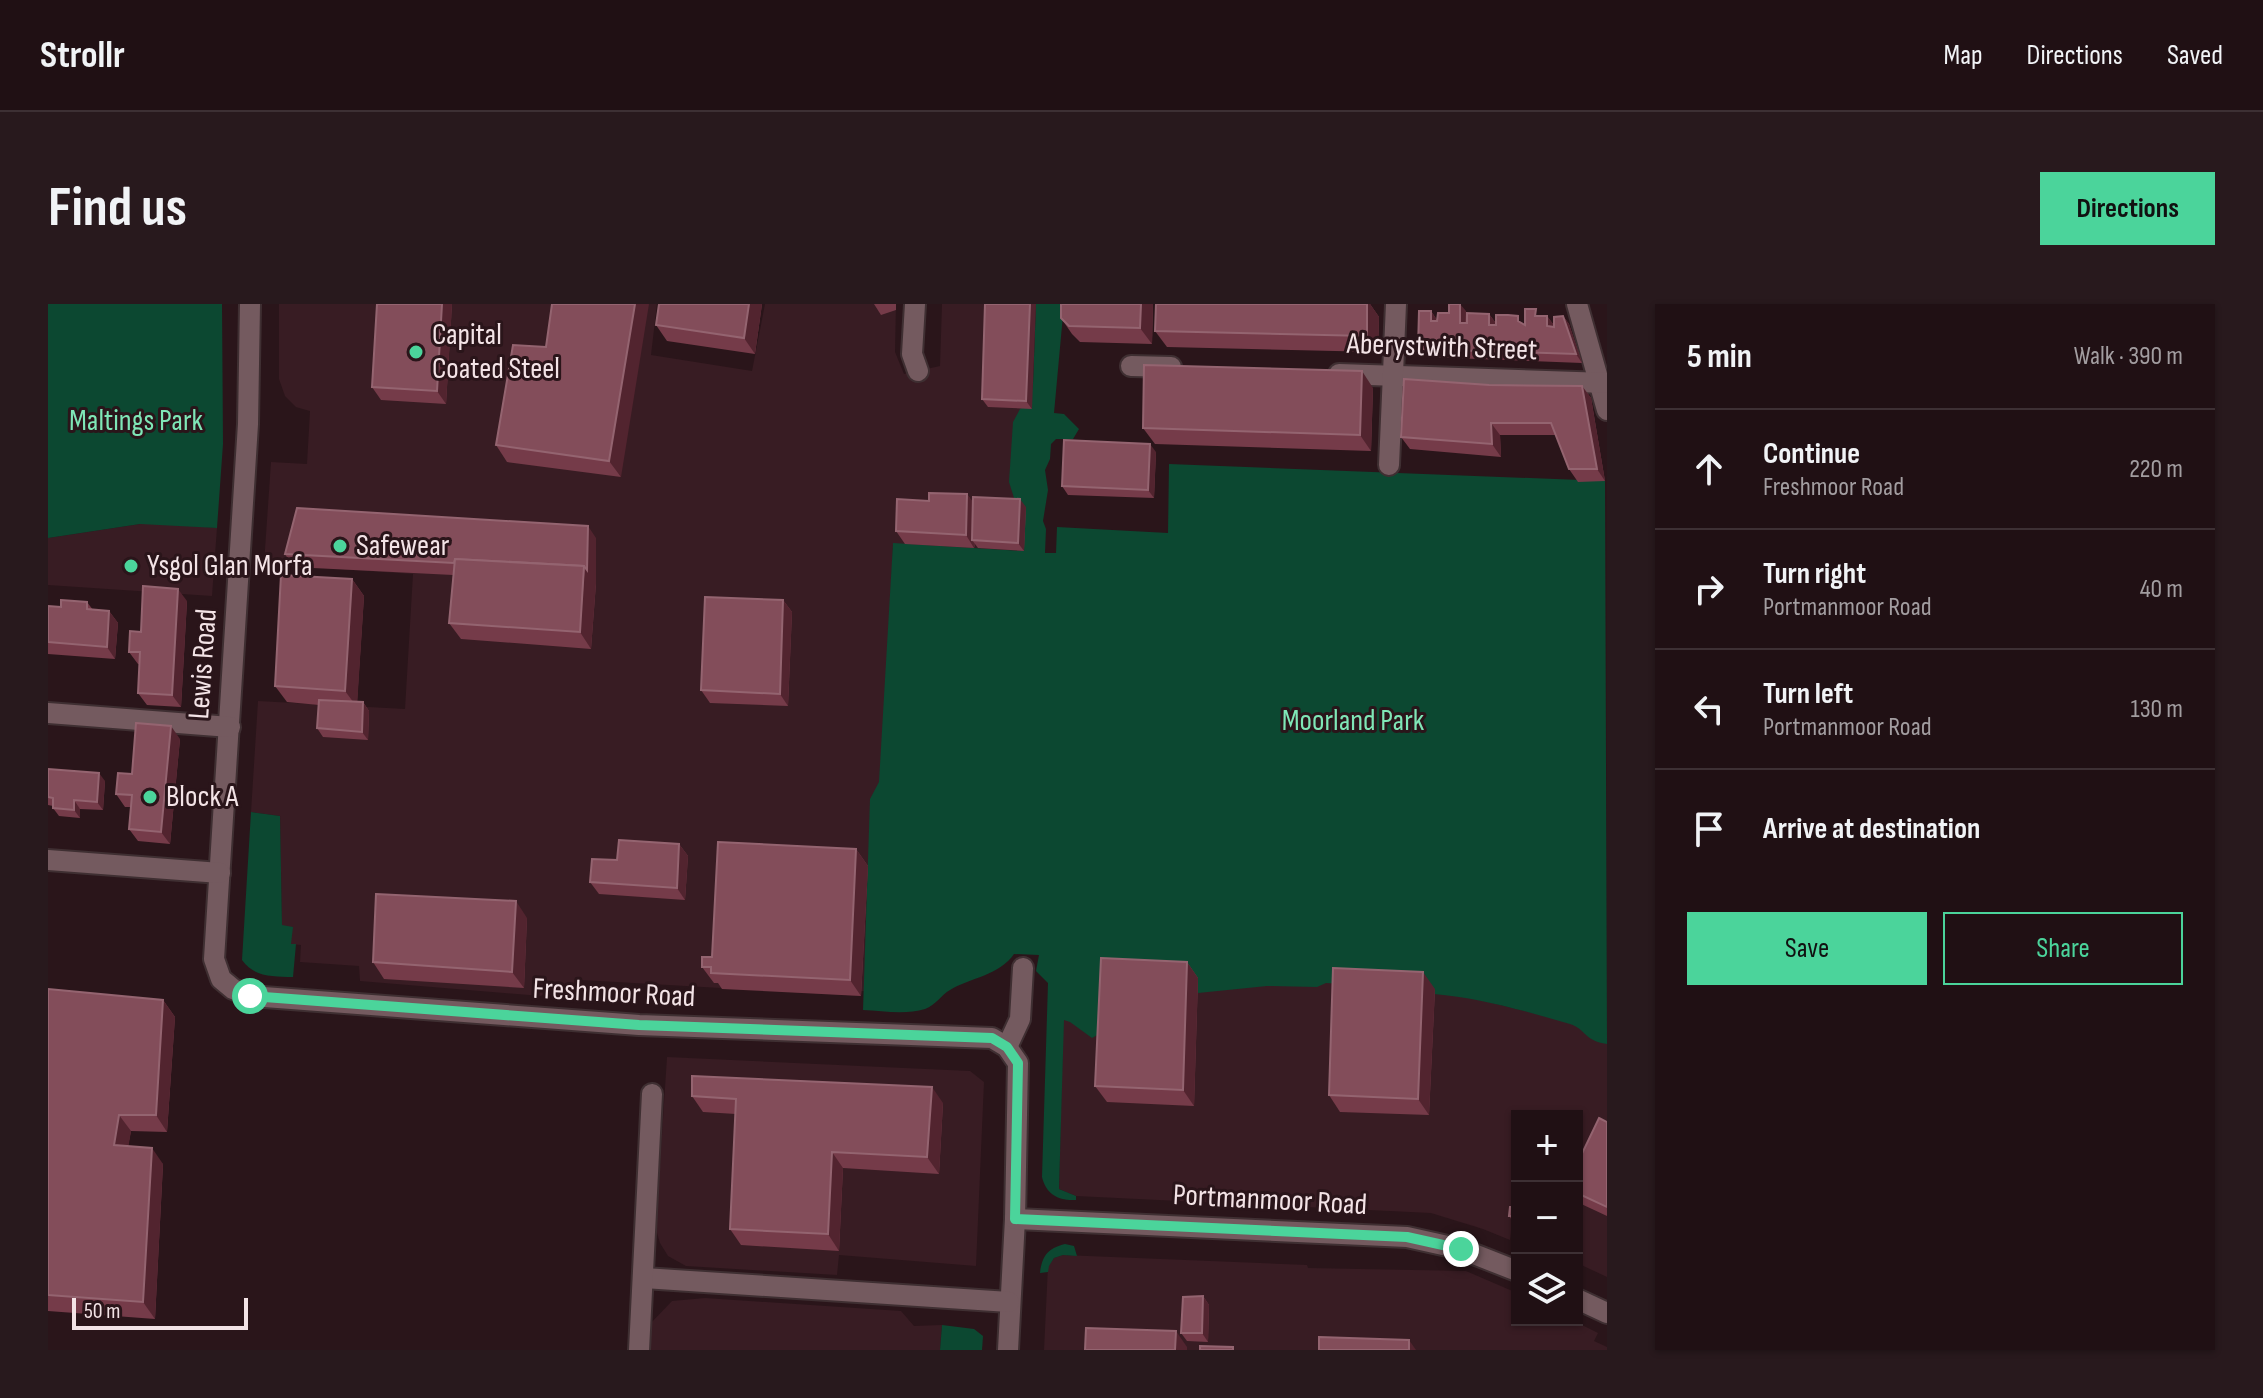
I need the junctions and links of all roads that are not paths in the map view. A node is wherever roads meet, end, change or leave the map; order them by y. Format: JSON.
{"nodes":[{"id":1,"x":250,"y":304,"type":"edge"},
{"id":2,"x":915,"y":304,"type":"edge"},
{"id":3,"x":1396,"y":304,"type":"edge"},
{"id":4,"x":1577,"y":304,"type":"edge"},
{"id":5,"x":1131,"y":366,"type":"dead end"},
{"id":6,"x":1191,"y":368,"type":"edge"},
{"id":7,"x":918,"y":371,"type":"dead end"},
{"id":8,"x":1315,"y":373,"type":"edge"},
{"id":9,"x":1393,"y":375,"type":"junction"},
{"id":10,"x":1603,"y":383,"type":"edge"},
{"id":11,"x":1607,"y":410,"type":"edge"},
{"id":12,"x":1389,"y":465,"type":"dead end"},
{"id":13,"x":48,"y":713,"type":"edge"},
{"id":14,"x":230,"y":727,"type":"junction"},
{"id":15,"x":48,"y":860,"type":"edge"},
{"id":16,"x":220,"y":873,"type":"junction"},
{"id":17,"x":1023,"y":968,"type":"dead end"},
{"id":18,"x":221,"y":979,"type":"joint"},
{"id":19,"x":1007,"y":1047,"type":"junction"},
{"id":20,"x":652,"y":1094,"type":"dead end"},
{"id":21,"x":1015,"y":1219,"type":"junction"},
{"id":22,"x":1511,"y":1269,"type":"edge"},
{"id":23,"x":644,"y":1278,"type":"junction"},
{"id":24,"x":1009,"y":1302,"type":"junction"},
{"id":25,"x":1583,"y":1302,"type":"edge"},
{"id":26,"x":1607,"y":1313,"type":"edge"},
{"id":27,"x":639,"y":1350,"type":"edge"},
{"id":28,"x":1008,"y":1350,"type":"edge"}],
"edges":[{"from":1,"to":14,"type":"street","name":"Lewis Road"},
{"from":2,"to":7,"type":"street"},
{"from":3,"to":9,"type":"street"},
{"from":4,"to":10,"type":"street"},
{"from":5,"to":6,"type":"street"},
{"from":8,"to":9,"type":"street","name":"Aberystwith Street"},
{"from":9,"to":10,"type":"street","name":"Aberystwith Street"},
{"from":9,"to":12,"type":"street"},
{"from":10,"to":11,"type":"street"},
{"from":13,"to":14,"type":"street"},
{"from":14,"to":16,"type":"street","name":"Lewis Road"},
{"from":15,"to":16,"type":"street"},
{"from":16,"to":18,"type":"street","name":"Lewis Road"},
{"from":17,"to":19,"type":"street"},
{"from":18,"to":19,"type":"street","name":"Freshmoor Road"},
{"from":19,"to":21,"type":"street"},
{"from":20,"to":23,"type":"street"},
{"from":21,"to":22,"type":"street","name":"Portmanmoor Road"},
{"from":21,"to":24,"type":"street"},
{"from":23,"to":24,"type":"street"},
{"from":23,"to":27,"type":"street"},
{"from":24,"to":28,"type":"street"},
{"from":25,"to":26,"type":"street"}]}
